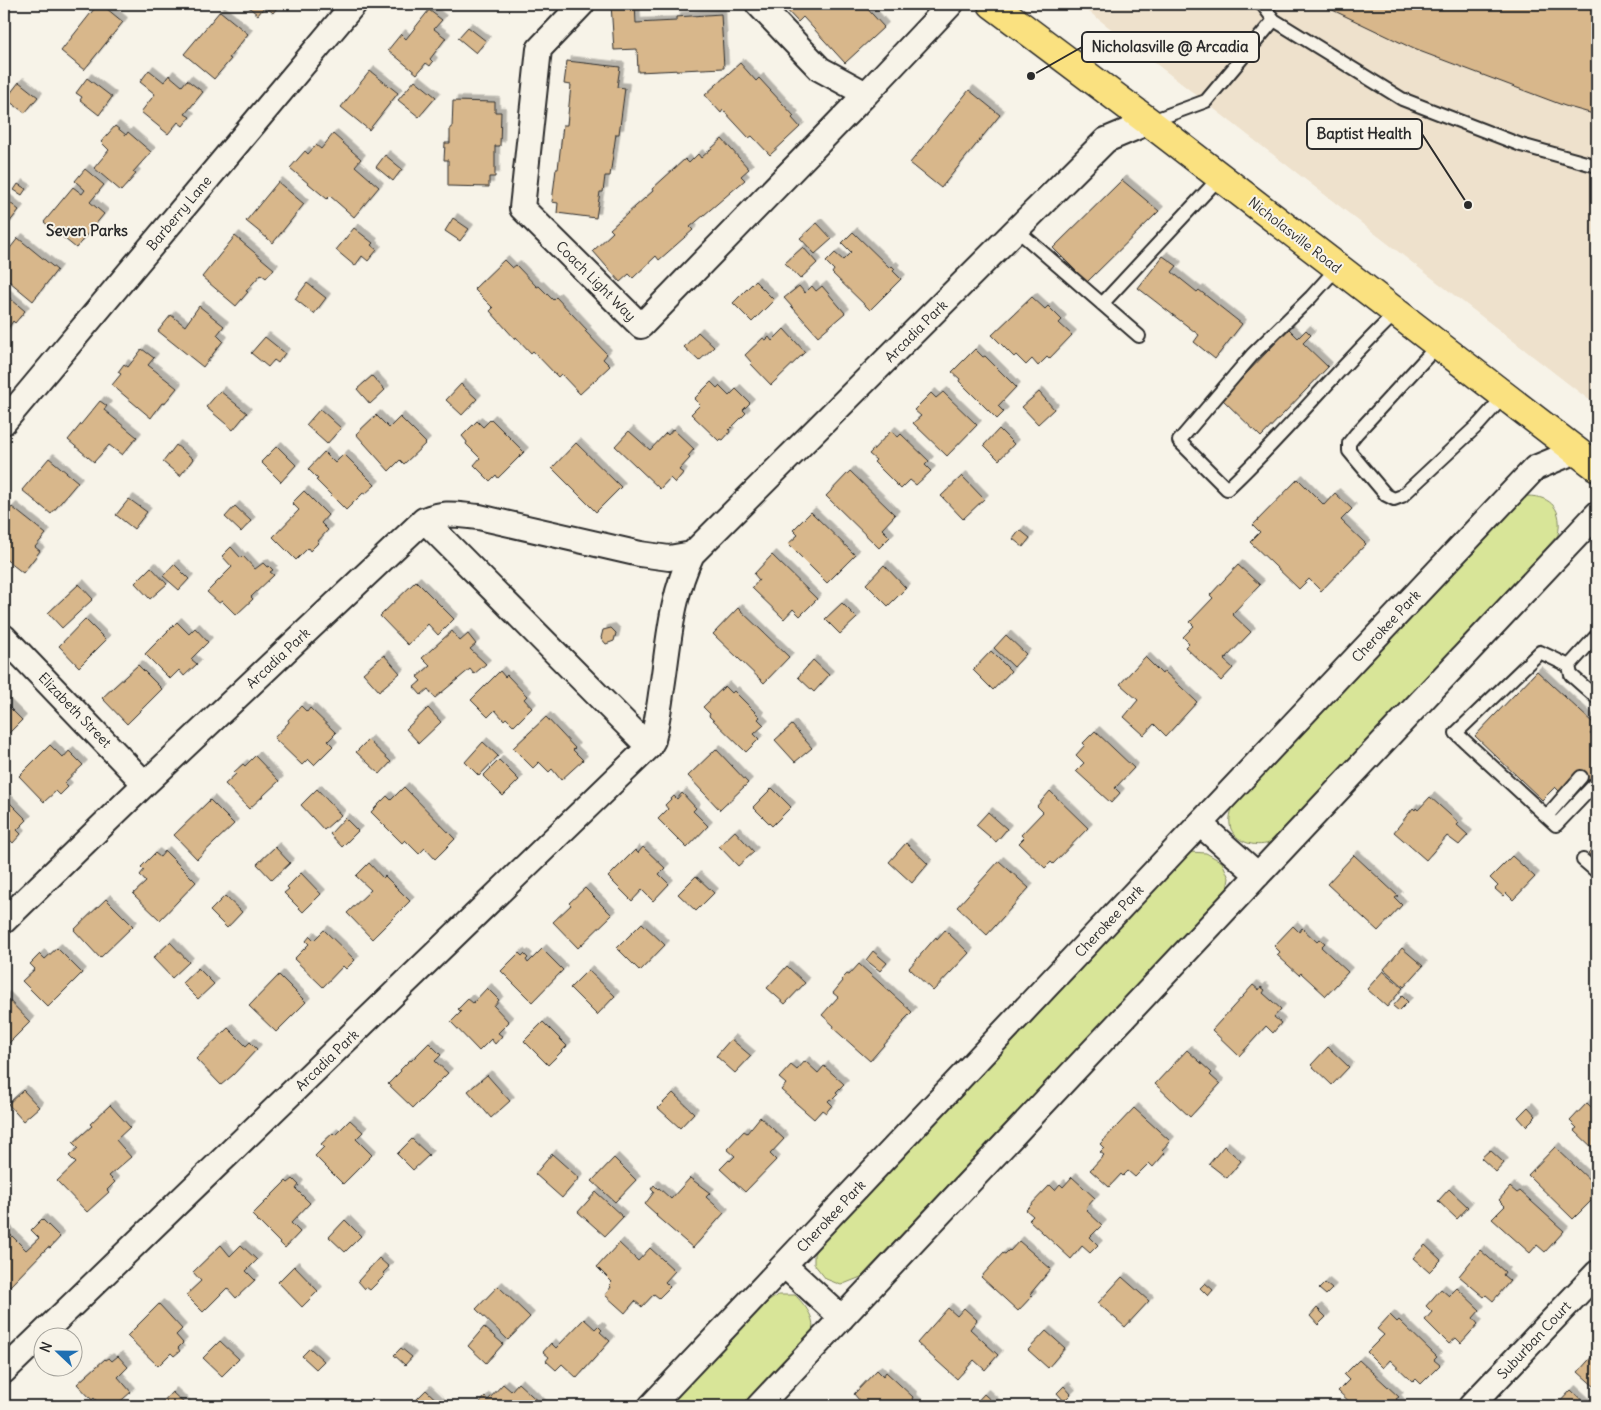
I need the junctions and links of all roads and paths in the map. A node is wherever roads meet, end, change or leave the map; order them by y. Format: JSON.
{"nodes":[{"id":1,"x":354,"y":4,"type":"edge"},
{"id":2,"x":582,"y":4,"type":"edge"},
{"id":3,"x":758,"y":4,"type":"edge"},
{"id":4,"x":952,"y":4,"type":"edge"},
{"id":5,"x":992,"y":4,"type":"edge"},
{"id":6,"x":1262,"y":4,"type":"edge"},
{"id":7,"x":1274,"y":20,"type":"junction"},
{"id":8,"x":866,"y":94,"type":"junction"},
{"id":9,"x":1149,"y":122,"type":"junction"},
{"id":10,"x":1597,"y":166,"type":"edge"},
{"id":11,"x":1220,"y":178,"type":"junction"},
{"id":12,"x":1017,"y":230,"type":"junction"},
{"id":13,"x":1337,"y":268,"type":"junction"},
{"id":14,"x":1102,"y":304,"type":"junction"},
{"id":15,"x":1396,"y":312,"type":"junction"},
{"id":16,"x":1138,"y":336,"type":"dead end"},
{"id":17,"x":1438,"y":345,"type":"junction"},
{"id":18,"x":1504,"y":396,"type":"junction"},
{"id":19,"x":4,"y":422,"type":"edge"},
{"id":20,"x":1576,"y":451,"type":"junction"},
{"id":21,"x":1597,"y":467,"type":"edge"},
{"id":22,"x":1597,"y":514,"type":"edge"},
{"id":23,"x":424,"y":520,"type":"junction"},
{"id":24,"x":692,"y":554,"type":"junction"},
{"id":25,"x":1597,"y":635,"type":"edge"},
{"id":26,"x":4,"y":637,"type":"edge"},
{"id":27,"x":1569,"y":666,"type":"junction"},
{"id":28,"x":1597,"y":698,"type":"edge"},
{"id":29,"x":649,"y":747,"type":"junction"},
{"id":30,"x":1581,"y":777,"type":"dead end"},
{"id":31,"x":1597,"y":782,"type":"edge"},
{"id":32,"x":145,"y":784,"type":"junction"},
{"id":33,"x":1547,"y":816,"type":"junction"},
{"id":34,"x":1200,"y":824,"type":"junction"},
{"id":35,"x":1583,"y":860,"type":"dead end"},
{"id":36,"x":1597,"y":872,"type":"edge"},
{"id":37,"x":1258,"y":875,"type":"junction"},
{"id":38,"x":4,"y":922,"type":"edge"},
{"id":39,"x":784,"y":1265,"type":"junction"},
{"id":40,"x":1597,"y":1274,"type":"edge"},
{"id":41,"x":842,"y":1318,"type":"junction"},
{"id":42,"x":4,"y":1371,"type":"edge"},
{"id":43,"x":652,"y":1406,"type":"edge"},
{"id":44,"x":759,"y":1406,"type":"edge"},
{"id":45,"x":1472,"y":1406,"type":"edge"}],
"edges":[{"from":1,"to":19,"type":"street","name":"Barberry Lane"},
{"from":2,"to":8,"type":"street","name":"Coach Light Way"},
{"from":3,"to":8,"type":"street"},
{"from":4,"to":8,"type":"street","name":"Coach Light Way"},
{"from":5,"to":9,"type":"main road","name":"Nicholasville Road"},
{"from":6,"to":7,"type":"lane"},
{"from":7,"to":9,"type":"lane"},
{"from":7,"to":10,"type":"lane"},
{"from":9,"to":11,"type":"main road","name":"Nicholasville Road"},
{"from":9,"to":12,"type":"street","name":"Arcadia Park"},
{"from":11,"to":13,"type":"main road","name":"Nicholasville Road"},
{"from":11,"to":14,"type":"lane"},
{"from":12,"to":14,"type":"lane"},
{"from":12,"to":24,"type":"street","name":"Arcadia Park"},
{"from":13,"to":15,"type":"main road","name":"Nicholasville Road"},
{"from":13,"to":15,"type":"lane"},
{"from":14,"to":16,"type":"lane"},
{"from":15,"to":17,"type":"main road","name":"Nicholasville Road"},
{"from":17,"to":18,"type":"main road","name":"Nicholasville Road"},
{"from":17,"to":18,"type":"lane"},
{"from":18,"to":20,"type":"main road","name":"Nicholasville Road"},
{"from":20,"to":21,"type":"main road","name":"Nicholasville Road"},
{"from":20,"to":34,"type":"street","name":"Cherokee Park"},
{"from":22,"to":37,"type":"street"},
{"from":23,"to":24,"type":"street","name":"Arcadia Park"},
{"from":23,"to":29,"type":"street"},
{"from":23,"to":32,"type":"street","name":"Arcadia Park"},
{"from":24,"to":29,"type":"street","name":"Arcadia Park"},
{"from":25,"to":27,"type":"lane"},
{"from":26,"to":32,"type":"street","name":"Elizabeth Street"},
{"from":27,"to":28,"type":"lane"},
{"from":27,"to":33,"type":"lane"},
{"from":29,"to":42,"type":"street","name":"Arcadia Park"},
{"from":30,"to":33,"type":"lane"},
{"from":31,"to":33,"type":"lane"},
{"from":32,"to":38,"type":"street","name":"Arcadia Park"},
{"from":34,"to":37,"type":"street"},
{"from":34,"to":39,"type":"street","name":"Cherokee Park"},
{"from":35,"to":36,"type":"lane"},
{"from":37,"to":41,"type":"street"},
{"from":39,"to":41,"type":"street"},
{"from":39,"to":43,"type":"street","name":"Cherokee Park"},
{"from":40,"to":45,"type":"street","name":"Suburban Court"},
{"from":41,"to":44,"type":"street"}]}
